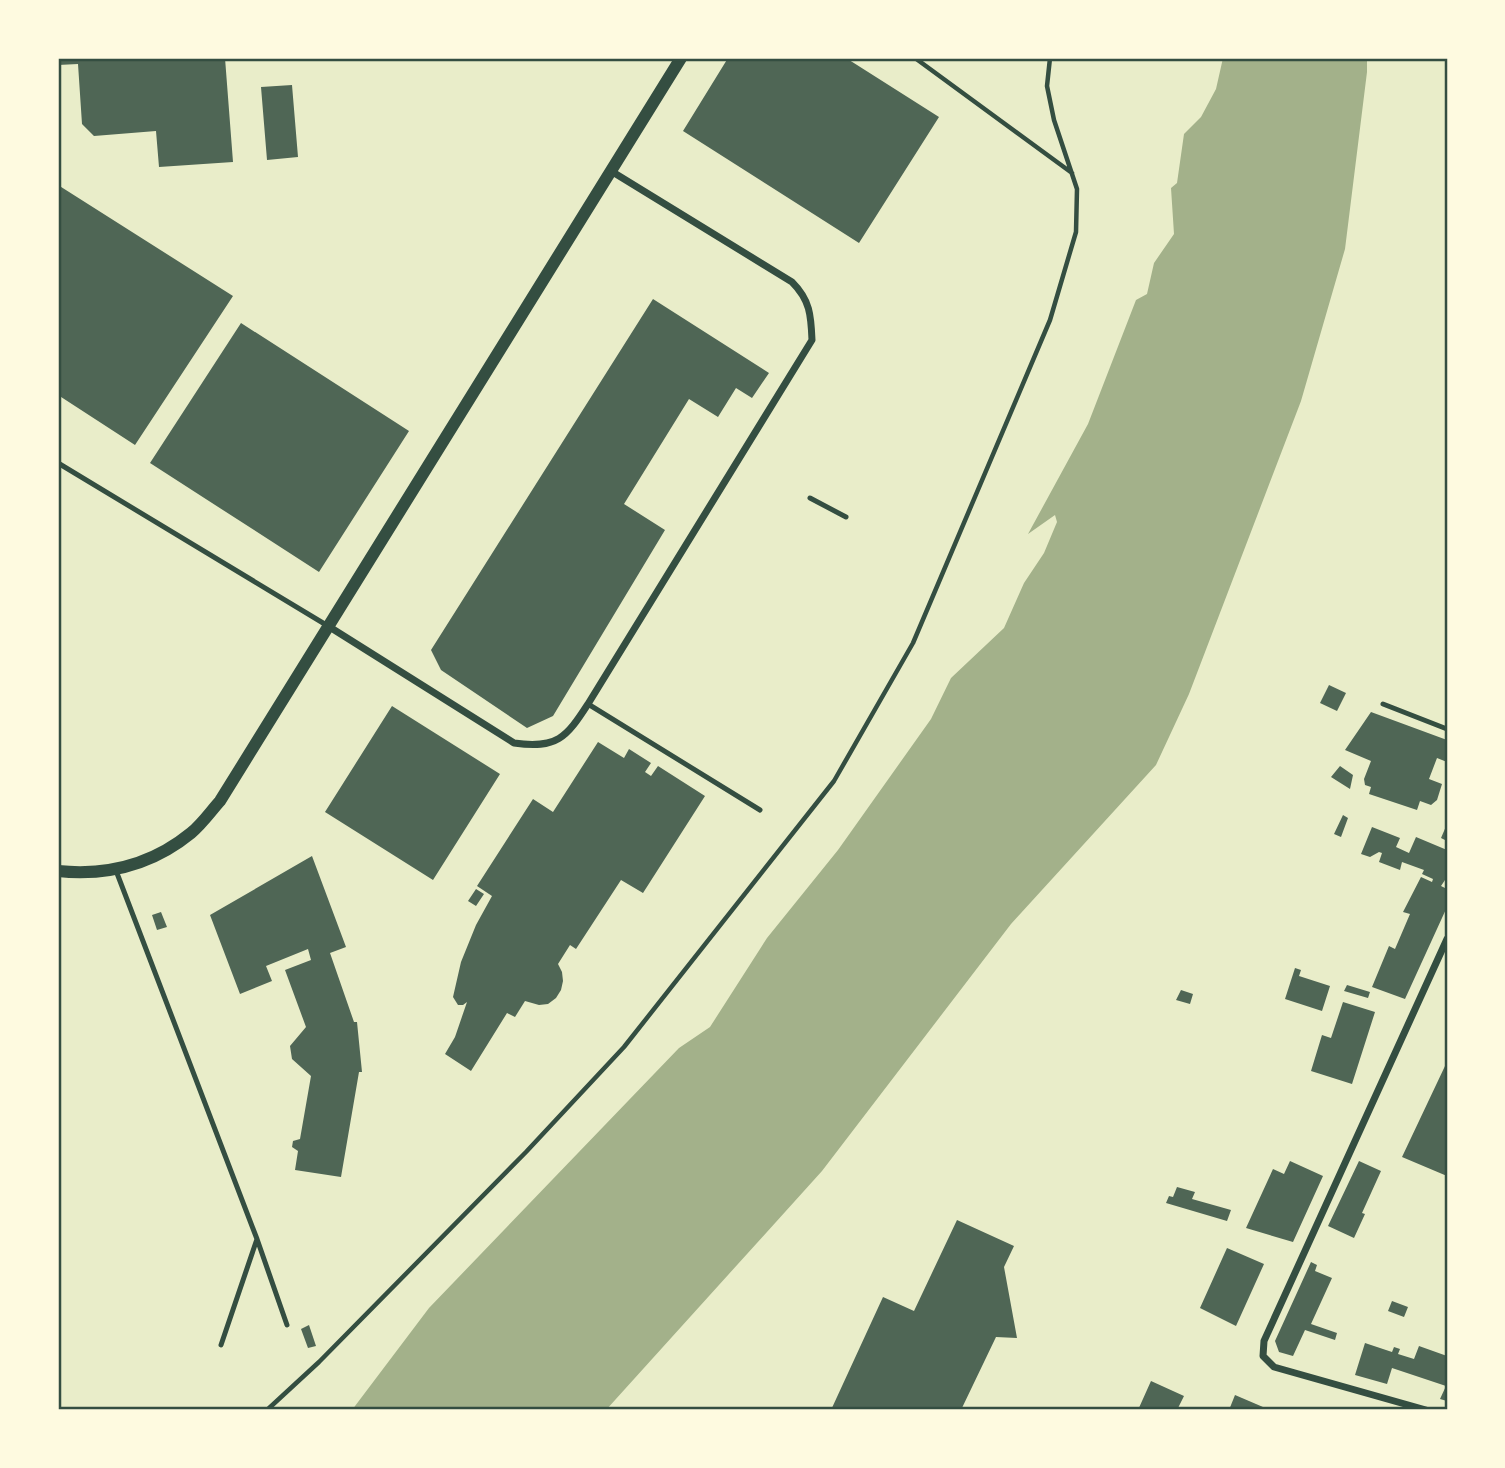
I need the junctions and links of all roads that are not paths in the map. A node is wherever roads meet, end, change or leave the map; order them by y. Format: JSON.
{"nodes":[{"id":1,"x":681,"y":58,"type":"edge"},
{"id":2,"x":611,"y":171,"type":"junction"},
{"id":3,"x":58,"y":463,"type":"edge"},
{"id":4,"x":810,"y":498,"type":"dead end"},
{"id":5,"x":846,"y":516,"type":"dead end"},
{"id":6,"x":328,"y":626,"type":"junction"},
{"id":7,"x":588,"y":704,"type":"junction"},
{"id":8,"x":1383,"y":704,"type":"dead end"},
{"id":9,"x":1447,"y":729,"type":"edge"},
{"id":10,"x":760,"y":810,"type":"dead end"},
{"id":11,"x":115,"y":869,"type":"junction"},
{"id":12,"x":58,"y":871,"type":"edge"},
{"id":13,"x":1447,"y":939,"type":"edge"},
{"id":14,"x":257,"y":1239,"type":"junction"},
{"id":15,"x":287,"y":1325,"type":"dead end"},
{"id":16,"x":221,"y":1345,"type":"dead end"},
{"id":17,"x":1426,"y":1410,"type":"edge"}],
"edges":[{"from":1,"to":2,"type":"street"},
{"from":2,"to":6,"type":"street"},
{"from":2,"to":7,"type":"street"},
{"from":3,"to":6,"type":"lane"},
{"from":4,"to":5,"type":"lane"},
{"from":6,"to":7,"type":"street"},
{"from":6,"to":11,"type":"street"},
{"from":7,"to":10,"type":"lane"},
{"from":8,"to":9,"type":"lane"},
{"from":11,"to":12,"type":"street"},
{"from":11,"to":14,"type":"lane"},
{"from":13,"to":17,"type":"street"},
{"from":14,"to":15,"type":"lane"},
{"from":14,"to":16,"type":"lane"}]}
